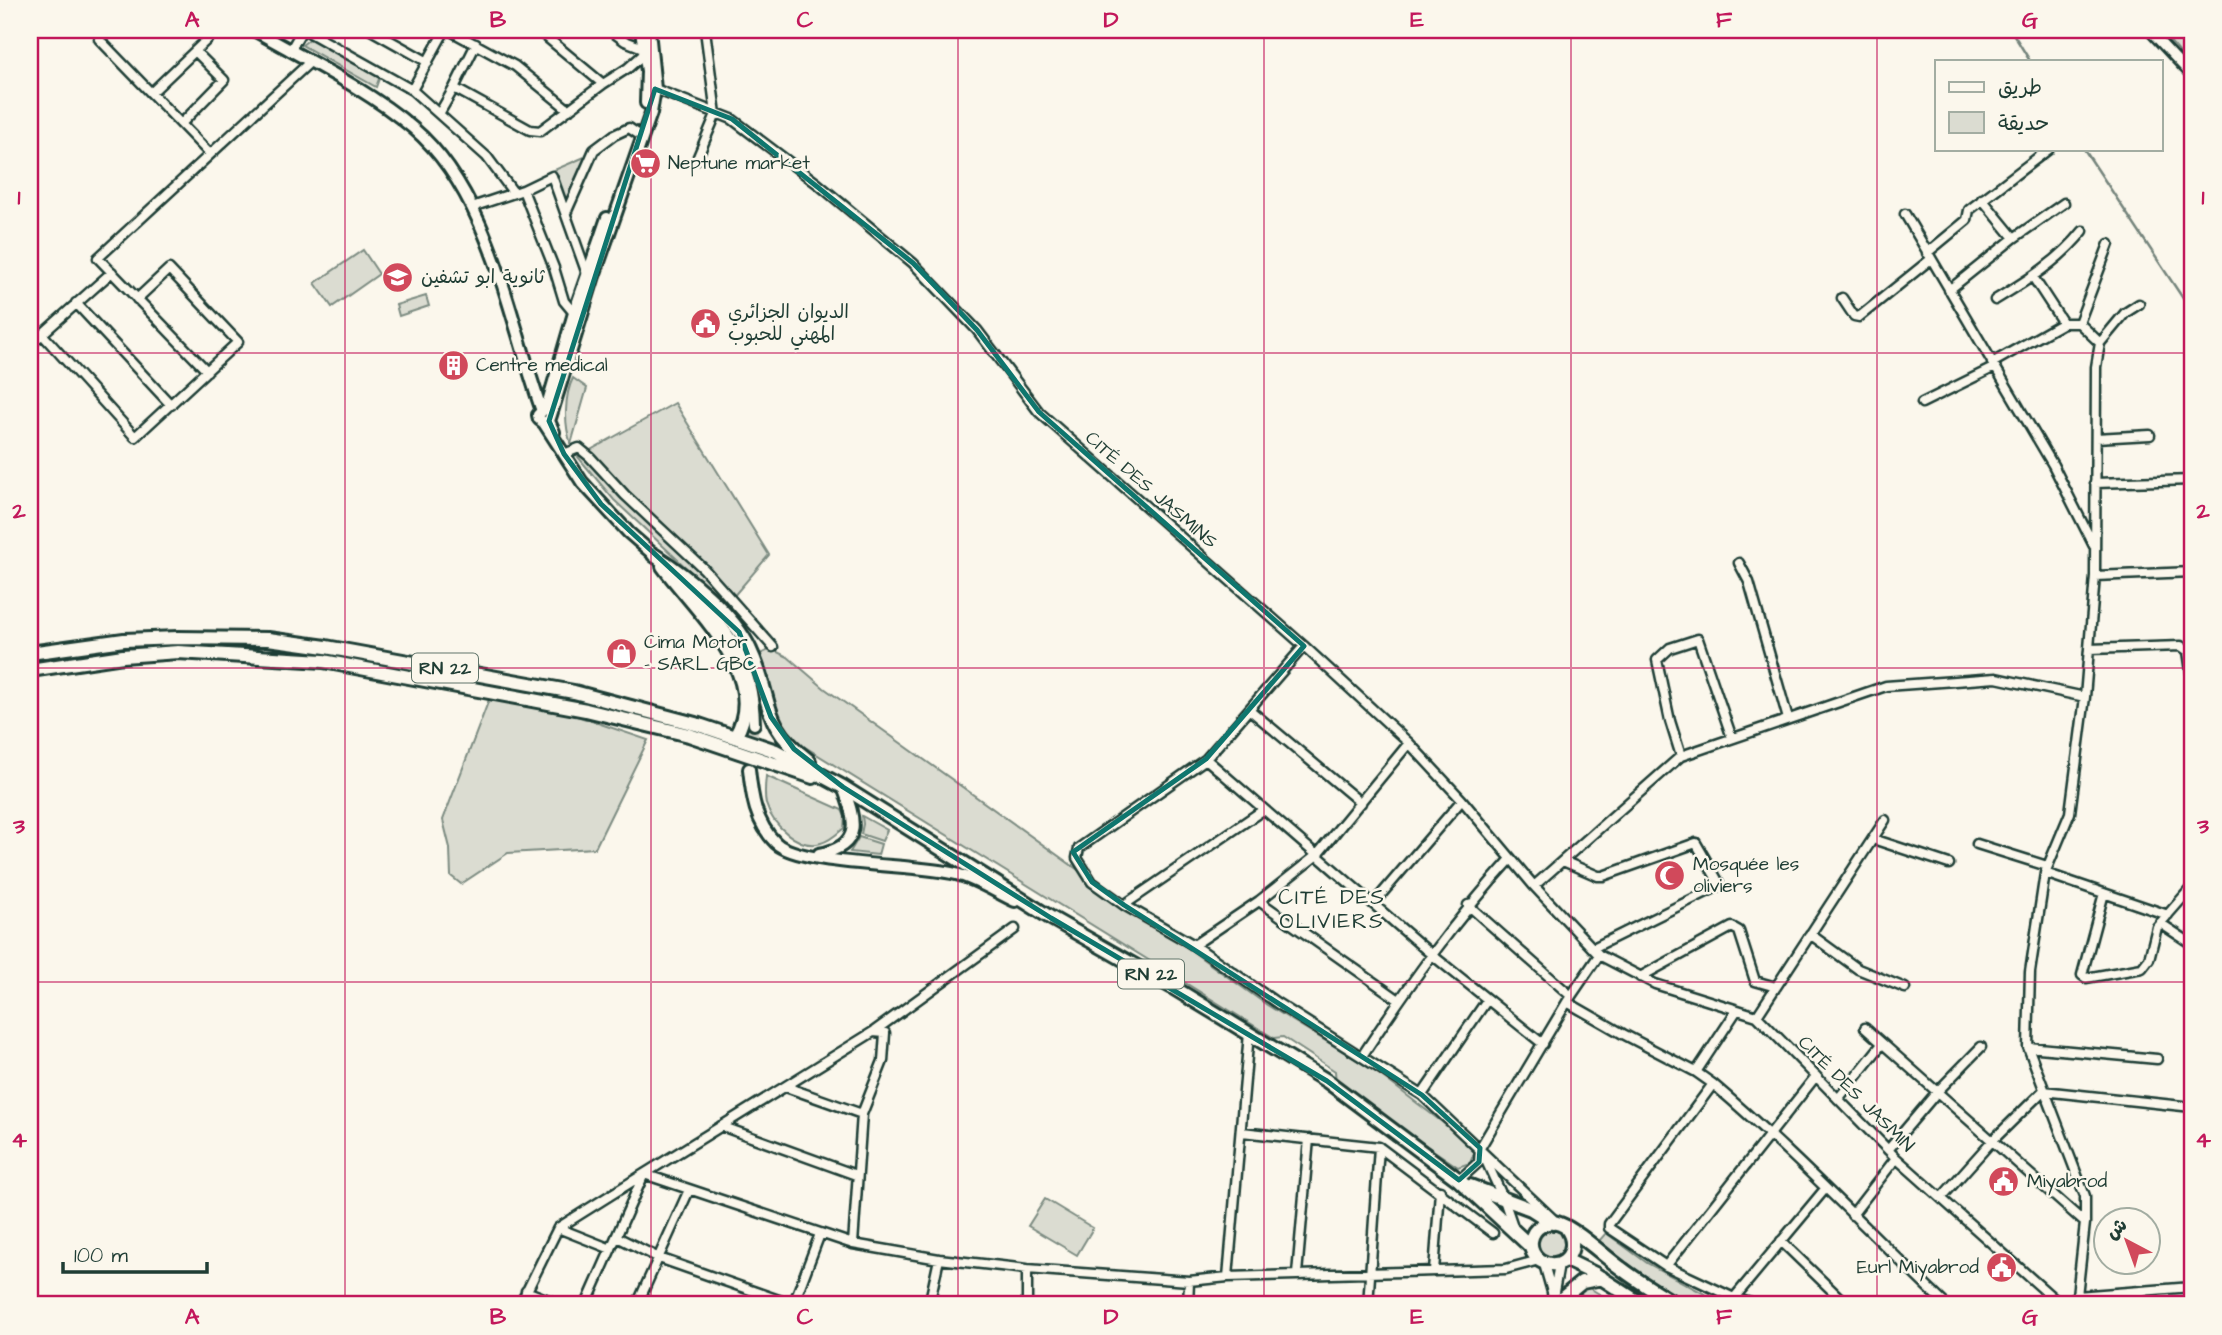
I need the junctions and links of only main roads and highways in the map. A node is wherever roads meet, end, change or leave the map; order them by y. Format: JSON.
{"nodes":[{"id":1,"x":254,"y":30,"type":"edge"},
{"id":2,"x":641,"y":30,"type":"edge"},
{"id":3,"x":649,"y":30,"type":"edge"},
{"id":4,"x":546,"y":416,"type":"junction"},
{"id":5,"x":654,"y":555,"type":"junction"},
{"id":6,"x":30,"y":653,"type":"edge"},
{"id":7,"x":30,"y":670,"type":"edge"},
{"id":8,"x":754,"y":724,"type":"tunnel mouth"},
{"id":9,"x":735,"y":737,"type":"junction"},
{"id":10,"x":749,"y":769,"type":"tunnel mouth"},
{"id":11,"x":843,"y":787,"type":"junction"},
{"id":12,"x":809,"y":856,"type":"junction"},
{"id":13,"x":1052,"y":918,"type":"junction"},
{"id":14,"x":1459,"y":1180,"type":"junction"},
{"id":15,"x":1559,"y":1225,"type":"junction"},
{"id":16,"x":1531,"y":1247,"type":"junction"},
{"id":17,"x":1562,"y":1262,"type":"junction"},
{"id":18,"x":1602,"y":1278,"type":"junction"},
{"id":19,"x":1553,"y":1305,"type":"edge"},
{"id":20,"x":1643,"y":1305,"type":"edge"},
{"id":21,"x":1676,"y":1305,"type":"edge"}],
"edges":[{"from":1,"to":4,"type":"main road"},
{"from":2,"to":4,"type":"main road"},
{"from":3,"to":4,"type":"main road"},
{"from":4,"to":5,"type":"main road"},
{"from":5,"to":8,"type":"main road"},
{"from":5,"to":9,"type":"main road"},
{"from":5,"to":11,"type":"main road"},
{"from":6,"to":9,"type":"main road","number":"RN 22"},
{"from":7,"to":11,"type":"main road","number":"RN 22"},
{"from":9,"to":11,"type":"main road","number":"RN 22"},
{"from":10,"to":12,"type":"main road"},
{"from":11,"to":12,"type":"main road"},
{"from":11,"to":13,"type":"main road","number":"RN 22"},
{"from":12,"to":13,"type":"main road"},
{"from":13,"to":14,"type":"main road","number":"RN 22"},
{"from":14,"to":15,"type":"main road","number":"RN 22"},
{"from":14,"to":16,"type":"main road","number":"RN 22"},
{"from":15,"to":16,"type":"main road"},
{"from":15,"to":17,"type":"main road"},
{"from":15,"to":21,"type":"main road","number":"RN 22"},
{"from":16,"to":17,"type":"main road"},
{"from":17,"to":18,"type":"main road"},
{"from":18,"to":19,"type":"main road"},
{"from":18,"to":20,"type":"main road"}]}
